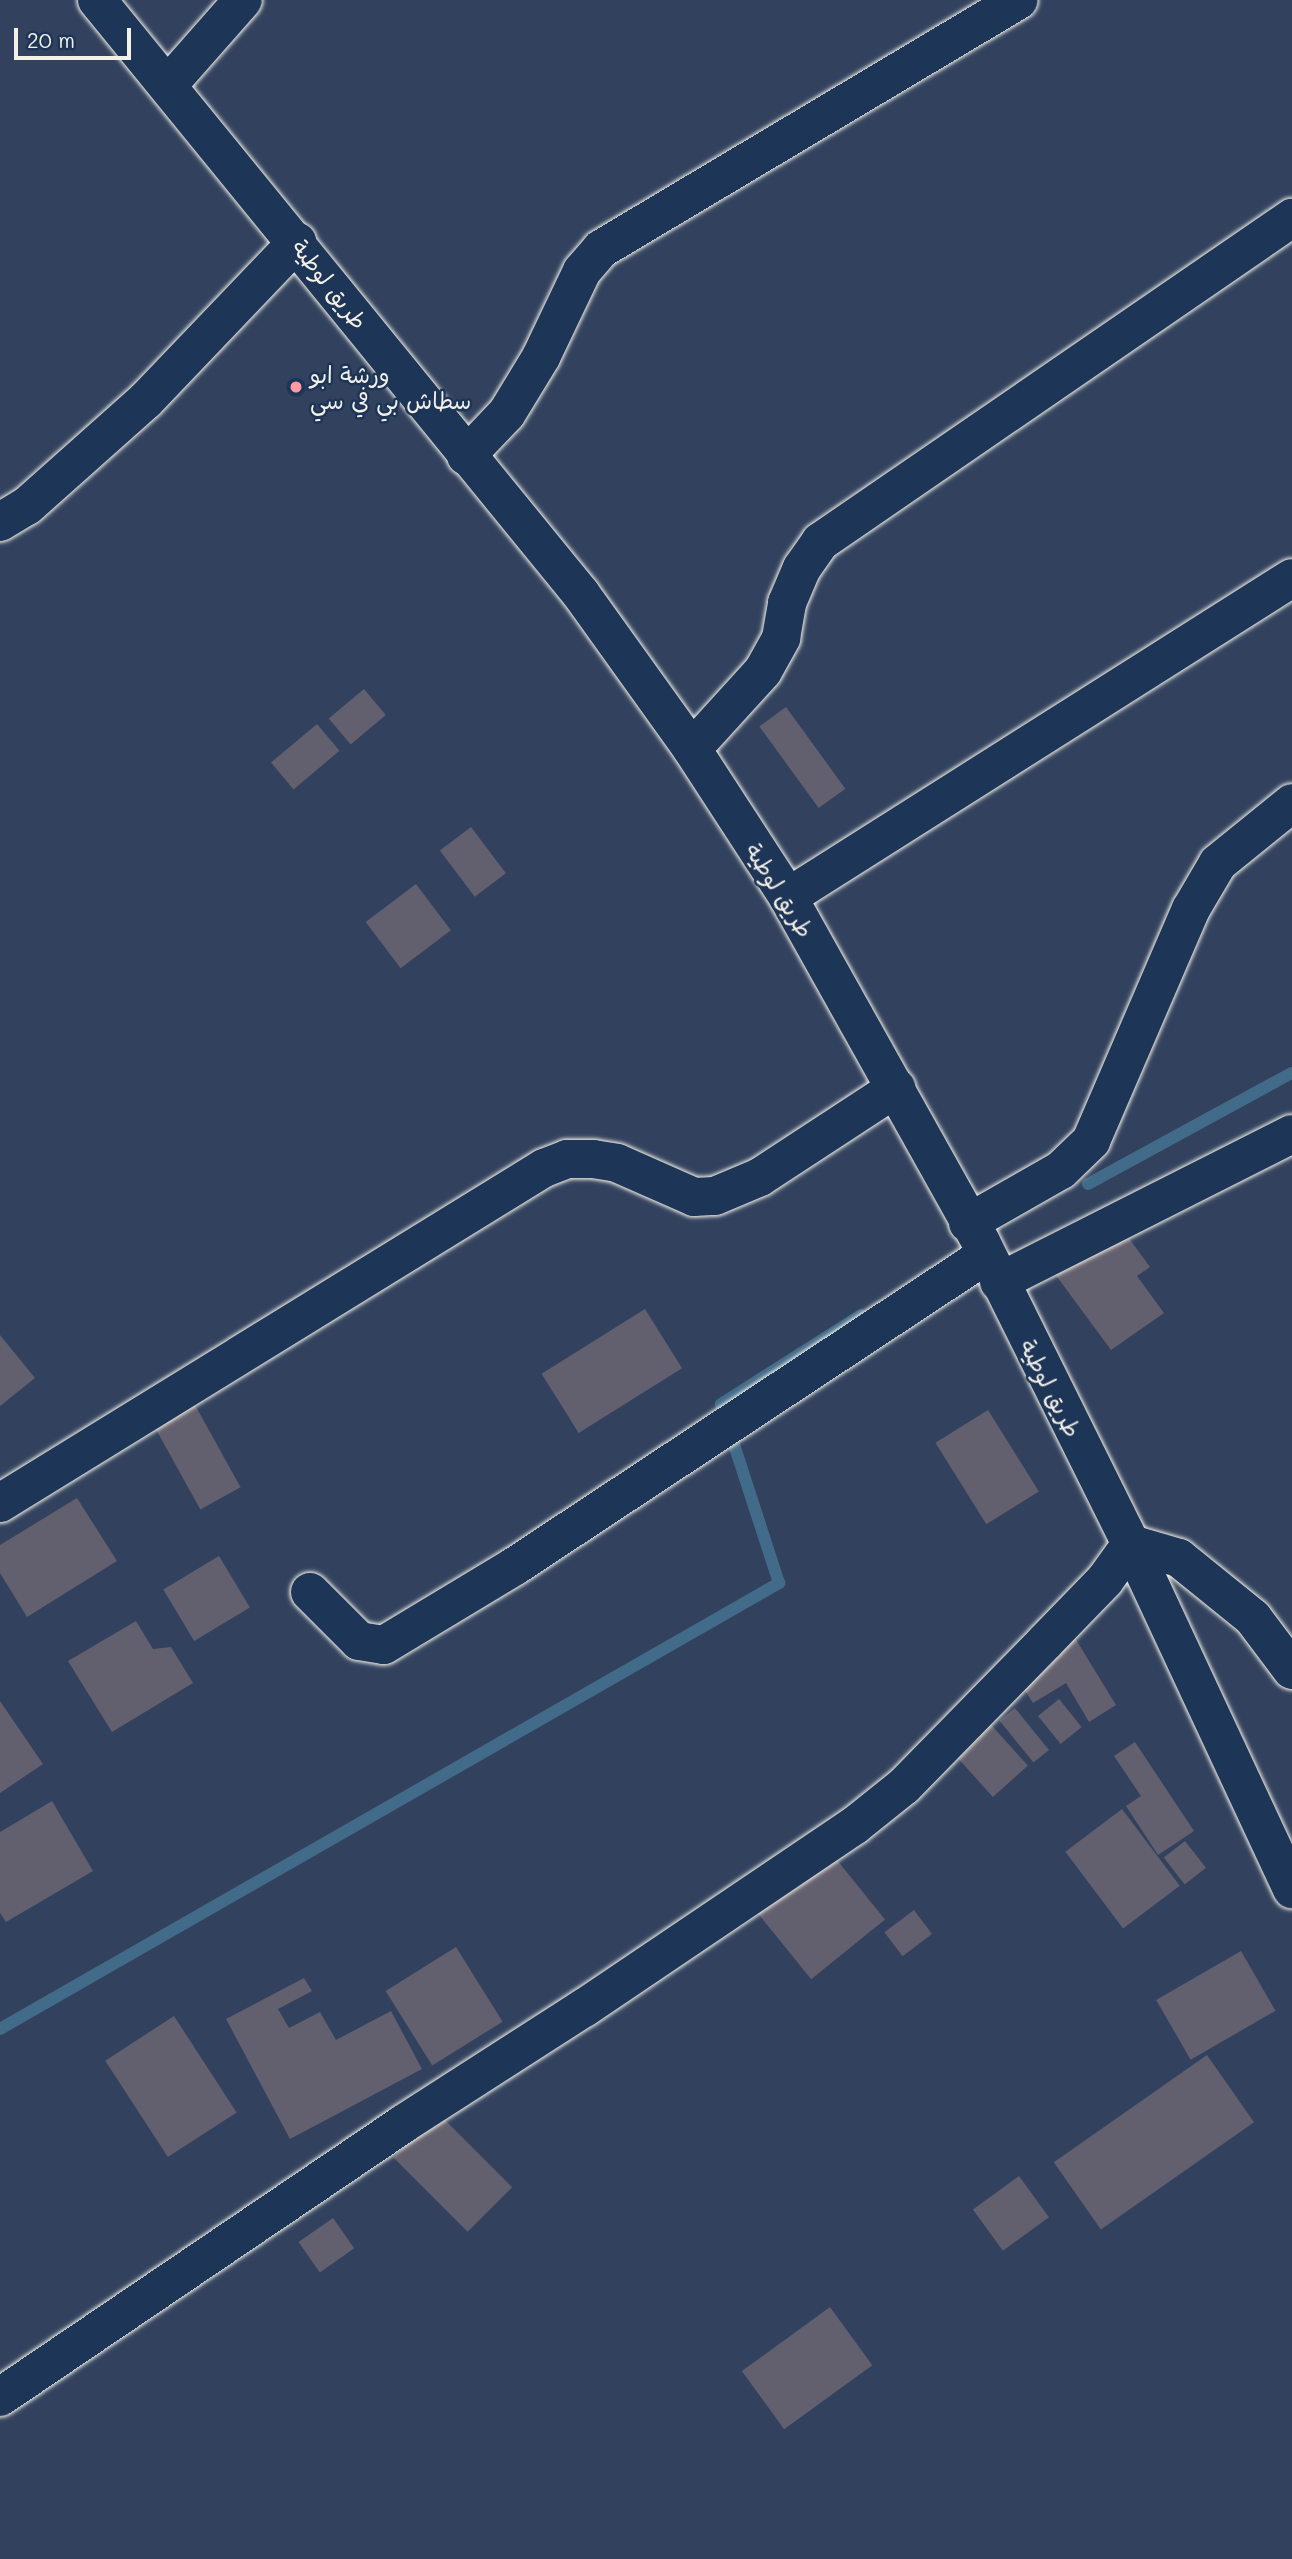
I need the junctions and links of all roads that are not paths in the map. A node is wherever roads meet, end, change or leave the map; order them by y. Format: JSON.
{"nodes":[{"id":1,"x":97,"y":0,"type":"edge"},
{"id":2,"x":243,"y":0,"type":"edge"},
{"id":3,"x":1018,"y":0,"type":"edge"},
{"id":4,"x":168,"y":85,"type":"junction"},
{"id":5,"x":1292,"y":218,"type":"edge"},
{"id":6,"x":298,"y":242,"type":"junction"},
{"id":7,"x":466,"y":456,"type":"junction"},
{"id":8,"x":0,"y":522,"type":"edge"},
{"id":9,"x":1292,"y":578,"type":"edge"},
{"id":10,"x":692,"y":749,"type":"junction"},
{"id":11,"x":1292,"y":803,"type":"edge"},
{"id":12,"x":788,"y":897,"type":"junction"},
{"id":13,"x":895,"y":1088,"type":"junction"},
{"id":14,"x":1292,"y":1134,"type":"edge"},
{"id":15,"x":984,"y":1253,"type":"junction"},
{"id":16,"x":0,"y":1503,"type":"edge"},
{"id":17,"x":1130,"y":1544,"type":"junction"},
{"id":18,"x":310,"y":1592,"type":"dead end"},
{"id":19,"x":1292,"y":1670,"type":"edge"},
{"id":20,"x":1292,"y":1889,"type":"edge"},
{"id":21,"x":0,"y":2397,"type":"edge"}],
"edges":[{"from":1,"to":4,"type":"street","name":"طريق لوطية"},
{"from":2,"to":4,"type":"street"},
{"from":3,"to":7,"type":"street"},
{"from":4,"to":6,"type":"street","name":"طريق لوطية"},
{"from":5,"to":10,"type":"street"},
{"from":6,"to":7,"type":"street","name":"طريق لوطية"},
{"from":6,"to":8,"type":"street"},
{"from":7,"to":10,"type":"street","name":"طريق لوطية"},
{"from":9,"to":12,"type":"street"},
{"from":10,"to":12,"type":"street","name":"طريق لوطية"},
{"from":11,"to":15,"type":"street"},
{"from":12,"to":13,"type":"street","name":"طريق لوطية"},
{"from":13,"to":15,"type":"street","name":"طريق لوطية"},
{"from":13,"to":16,"type":"street"},
{"from":14,"to":15,"type":"street"},
{"from":15,"to":17,"type":"street","name":"طريق لوطية"},
{"from":15,"to":18,"type":"street"},
{"from":17,"to":19,"type":"street"},
{"from":17,"to":20,"type":"street","name":"طريق لوطية"},
{"from":17,"to":21,"type":"street"}]}
